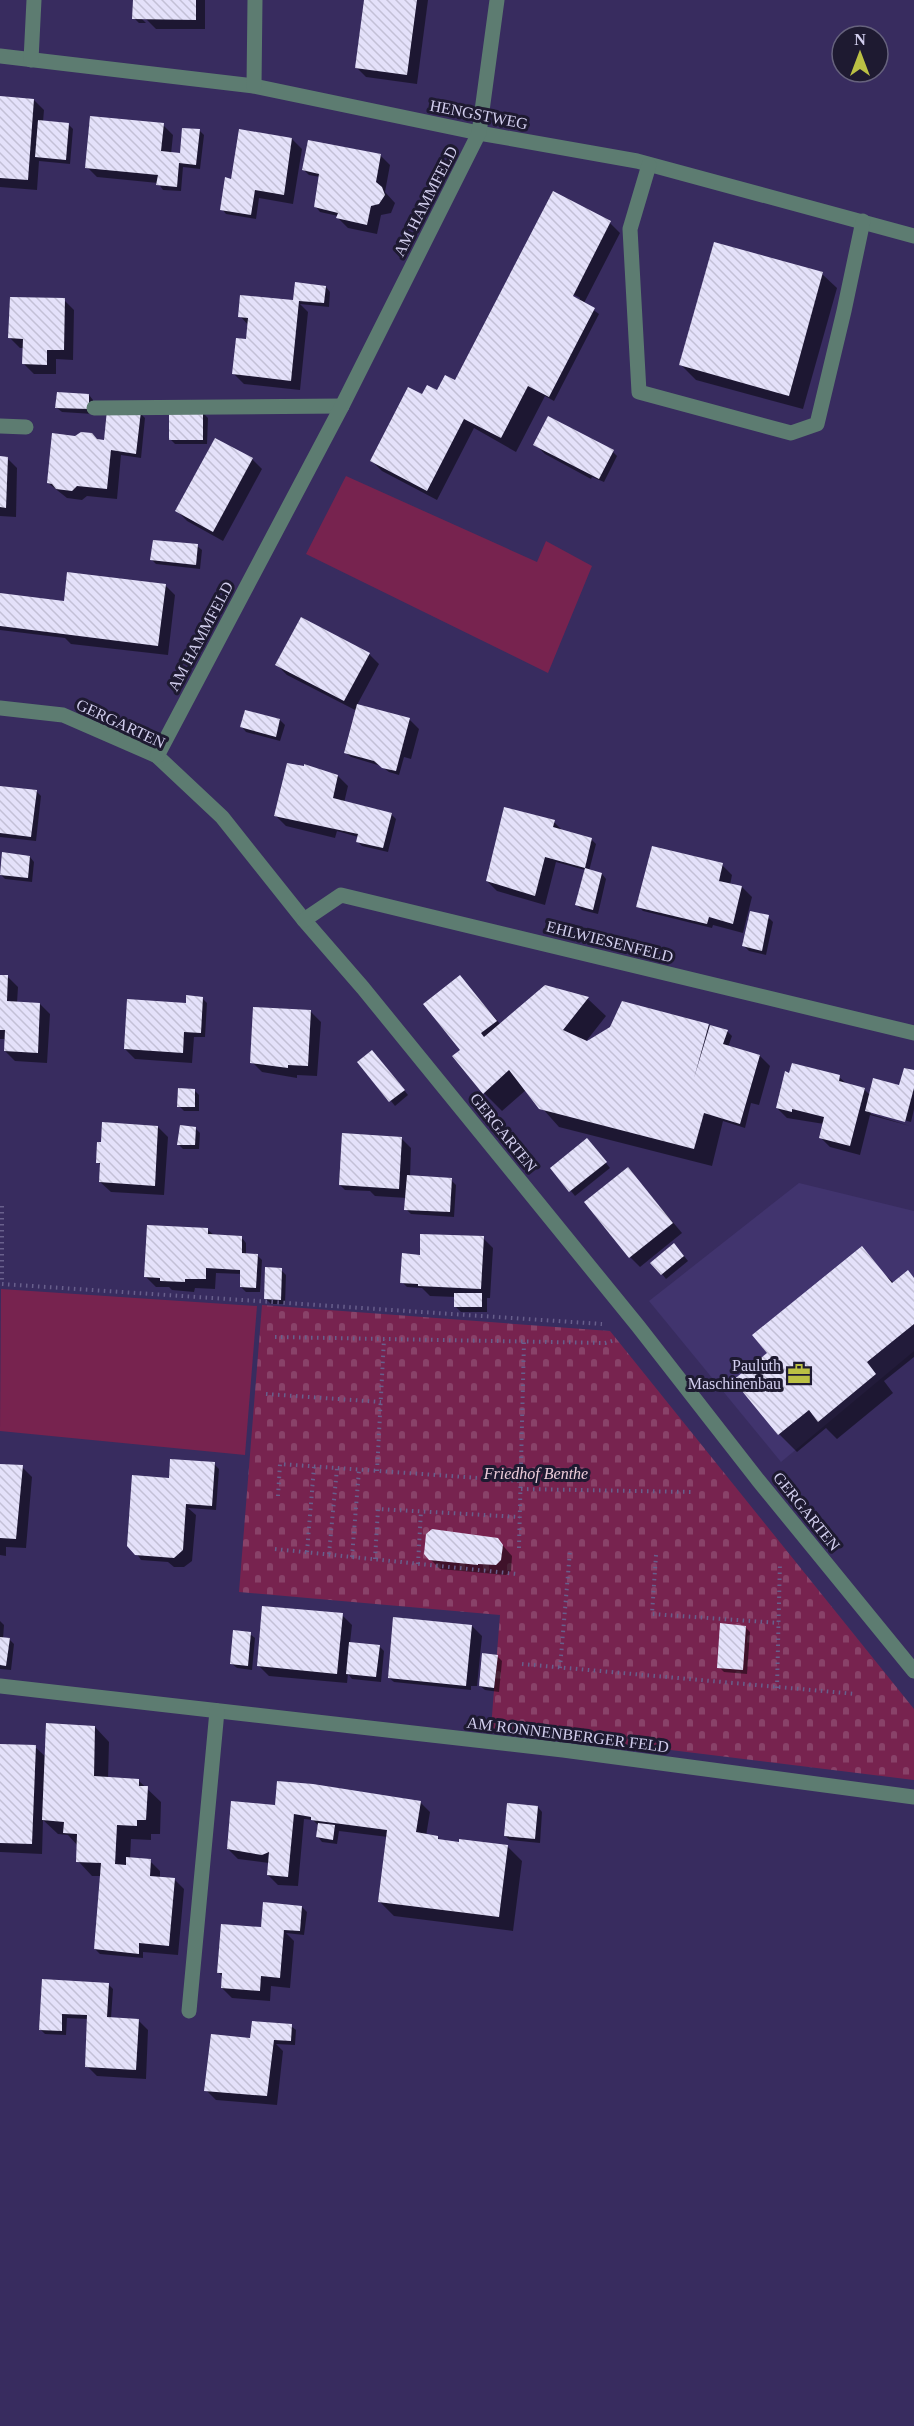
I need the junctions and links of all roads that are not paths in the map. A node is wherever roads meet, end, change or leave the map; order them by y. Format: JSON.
{"nodes":[{"id":1,"x":34,"y":0,"type":"edge"},
{"id":2,"x":255,"y":0,"type":"edge"},
{"id":3,"x":497,"y":0,"type":"edge"},
{"id":4,"x":0,"y":56,"type":"edge"},
{"id":5,"x":32,"y":60,"type":"junction"},
{"id":6,"x":254,"y":86,"type":"junction"},
{"id":7,"x":479,"y":133,"type":"junction"},
{"id":8,"x":649,"y":165,"type":"junction"},
{"id":9,"x":862,"y":221,"type":"junction"},
{"id":10,"x":914,"y":236,"type":"edge"},
{"id":11,"x":342,"y":406,"type":"junction"},
{"id":12,"x":94,"y":408,"type":"dead end"},
{"id":13,"x":0,"y":426,"type":"edge"},
{"id":14,"x":26,"y":427,"type":"dead end"},
{"id":15,"x":0,"y":708,"type":"edge"},
{"id":16,"x":157,"y":756,"type":"junction"},
{"id":17,"x":304,"y":920,"type":"junction"},
{"id":18,"x":914,"y":1033,"type":"edge"},
{"id":19,"x":914,"y":1671,"type":"edge"},
{"id":20,"x":0,"y":1686,"type":"edge"},
{"id":21,"x":216,"y":1712,"type":"junction"},
{"id":22,"x":914,"y":1797,"type":"edge"},
{"id":23,"x":189,"y":2011,"type":"dead end"}],
"edges":[{"from":1,"to":5,"type":"street"},
{"from":2,"to":6,"type":"street"},
{"from":3,"to":7,"type":"street","name":"AM HAMMFELD"},
{"from":4,"to":5,"type":"street","name":"HENGSTWEG"},
{"from":5,"to":6,"type":"street","name":"HENGSTWEG"},
{"from":6,"to":7,"type":"street","name":"HENGSTWEG"},
{"from":7,"to":8,"type":"street","name":"HENGSTWEG"},
{"from":7,"to":11,"type":"street","name":"AM HAMMFELD"},
{"from":8,"to":9,"type":"street","name":"HENGSTWEG"},
{"from":8,"to":9,"type":"street"},
{"from":9,"to":10,"type":"street","name":"HENGSTWEG"},
{"from":11,"to":12,"type":"street"},
{"from":11,"to":16,"type":"street","name":"AM HAMMFELD"},
{"from":13,"to":14,"type":"street"},
{"from":15,"to":16,"type":"street","name":"GERGARTEN"},
{"from":16,"to":17,"type":"street","name":"GERGARTEN"},
{"from":17,"to":18,"type":"street","name":"EHLWIESENFELD"},
{"from":17,"to":19,"type":"street","name":"GERGARTEN"},
{"from":20,"to":21,"type":"street","name":"AM RONNENBERGER FELD"},
{"from":21,"to":22,"type":"street","name":"AM RONNENBERGER FELD"},
{"from":21,"to":23,"type":"street"}]}
